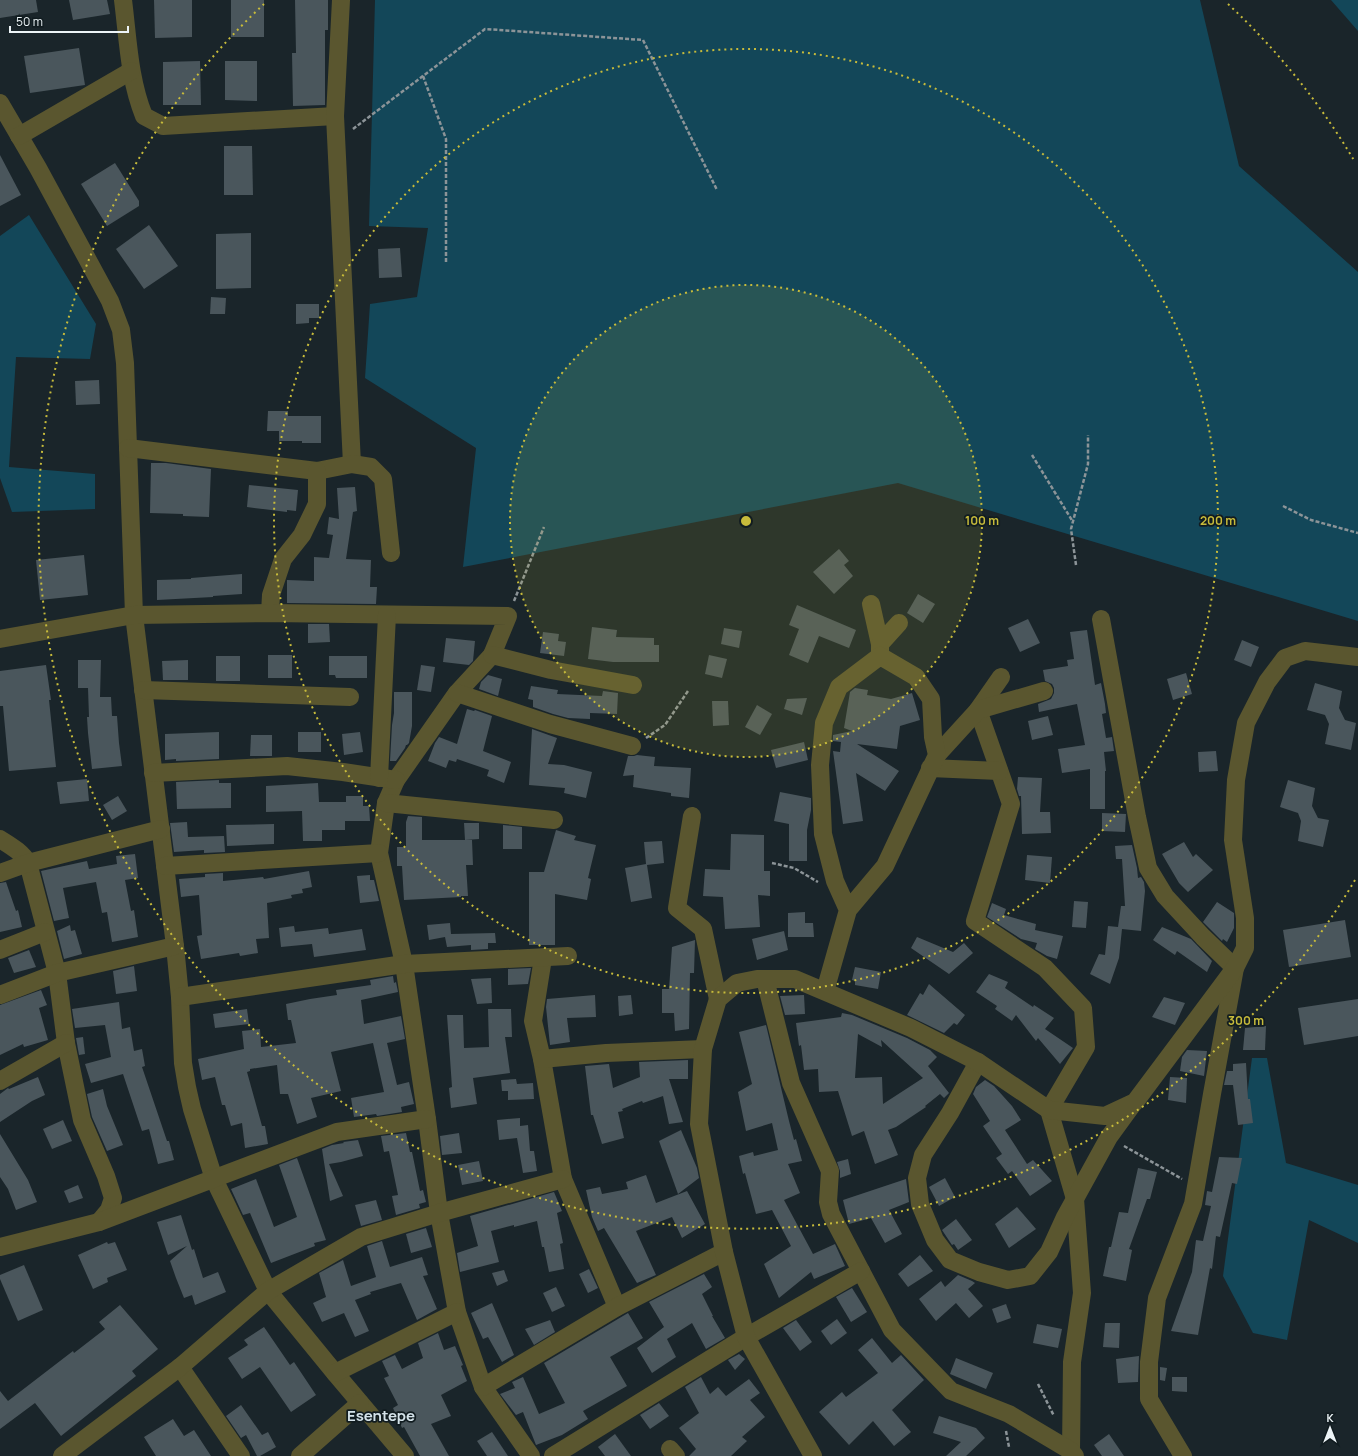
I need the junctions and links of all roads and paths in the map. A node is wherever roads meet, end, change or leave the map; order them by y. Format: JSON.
{"nodes":[{"id":1,"x":123,"y":0,"type":"edge"},
{"id":2,"x":341,"y":0,"type":"edge"},
{"id":3,"x":131,"y":71,"type":"junction"},
{"id":4,"x":423,"y":76,"type":"junction"},
{"id":5,"x":0,"y":103,"type":"edge"},
{"id":6,"x":335,"y":116,"type":"junction"},
{"id":7,"x":19,"y":136,"type":"junction"},
{"id":8,"x":336,"y":141,"type":"junction"},
{"id":9,"x":717,"y":190,"type":"dead end"},
{"id":10,"x":446,"y":262,"type":"dead end"},
{"id":11,"x":1088,"y":435,"type":"dead end"},
{"id":12,"x":128,"y":448,"type":"junction"},
{"id":13,"x":1032,"y":456,"type":"dead end"},
{"id":14,"x":352,"y":464,"type":"junction"},
{"id":15,"x":317,"y":471,"type":"junction"},
{"id":16,"x":1283,"y":506,"type":"dead end"},
{"id":17,"x":1073,"y":522,"type":"junction"},
{"id":18,"x":544,"y":527,"type":"dead end"},
{"id":19,"x":1358,"y":533,"type":"edge"},
{"id":20,"x":390,"y":553,"type":"dead end"},
{"id":21,"x":1076,"y":565,"type":"dead end"},
{"id":22,"x":871,"y":604,"type":"dead end"},
{"id":23,"x":270,"y":613,"type":"junction"},
{"id":24,"x":134,"y":615,"type":"junction"},
{"id":25,"x":387,"y":615,"type":"junction"},
{"id":26,"x":508,"y":616,"type":"junction"},
{"id":27,"x":1101,"y":619,"type":"dead end"},
{"id":28,"x":899,"y":623,"type":"dead end"},
{"id":29,"x":0,"y":639,"type":"edge"},
{"id":30,"x":880,"y":650,"type":"junction"},
{"id":31,"x":492,"y":655,"type":"junction"},
{"id":32,"x":1358,"y":658,"type":"edge"},
{"id":33,"x":1001,"y":677,"type":"dead end"},
{"id":34,"x":633,"y":685,"type":"dead end"},
{"id":35,"x":143,"y":690,"type":"junction"},
{"id":36,"x":688,"y":691,"type":"dead end"},
{"id":37,"x":1044,"y":691,"type":"dead end"},
{"id":38,"x":457,"y":693,"type":"junction"},
{"id":39,"x":350,"y":697,"type":"dead end"},
{"id":40,"x":978,"y":710,"type":"junction"},
{"id":41,"x":632,"y":746,"type":"joint"},
{"id":42,"x":933,"y":761,"type":"junction"},
{"id":43,"x":999,"y":770,"type":"junction"},
{"id":44,"x":153,"y":773,"type":"junction"},
{"id":45,"x":388,"y":779,"type":"junction"},
{"id":46,"x":386,"y":803,"type":"junction"},
{"id":47,"x":692,"y":816,"type":"dead end"},
{"id":48,"x":554,"y":820,"type":"dead end"},
{"id":49,"x":161,"y":829,"type":"junction"},
{"id":50,"x":0,"y":839,"type":"edge"},
{"id":51,"x":379,"y":853,"type":"junction"},
{"id":52,"x":28,"y":863,"type":"junction"},
{"id":53,"x":772,"y":863,"type":"dead end"},
{"id":54,"x":164,"y":866,"type":"junction"},
{"id":55,"x":0,"y":873,"type":"edge"},
{"id":56,"x":845,"y":903,"type":"junction"},
{"id":57,"x":45,"y":932,"type":"junction"},
{"id":58,"x":175,"y":946,"type":"junction"},
{"id":59,"x":0,"y":950,"type":"edge"},
{"id":60,"x":568,"y":956,"type":"dead end"},
{"id":61,"x":543,"y":958,"type":"junction"},
{"id":62,"x":404,"y":964,"type":"junction"},
{"id":63,"x":1235,"y":968,"type":"junction"},
{"id":64,"x":57,"y":973,"type":"junction"},
{"id":65,"x":765,"y":979,"type":"junction"},
{"id":66,"x":825,"y":991,"type":"junction"},
{"id":67,"x":0,"y":995,"type":"edge"},
{"id":68,"x":180,"y":997,"type":"junction"},
{"id":69,"x":718,"y":999,"type":"junction"},
{"id":70,"x":66,"y":1043,"type":"junction"},
{"id":71,"x":703,"y":1050,"type":"junction"},
{"id":72,"x":542,"y":1059,"type":"junction"},
{"id":73,"x":978,"y":1062,"type":"junction"},
{"id":74,"x":0,"y":1081,"type":"edge"},
{"id":75,"x":1135,"y":1102,"type":"junction"},
{"id":76,"x":1049,"y":1110,"type":"junction"},
{"id":77,"x":427,"y":1119,"type":"junction"},
{"id":78,"x":1109,"y":1137,"type":"junction"},
{"id":79,"x":214,"y":1179,"type":"junction"},
{"id":80,"x":563,"y":1179,"type":"junction"},
{"id":81,"x":1196,"y":1187,"type":"junction"},
{"id":82,"x":1075,"y":1199,"type":"junction"},
{"id":83,"x":439,"y":1213,"type":"junction"},
{"id":84,"x":99,"y":1222,"type":"junction"},
{"id":85,"x":0,"y":1247,"type":"edge"},
{"id":86,"x":724,"y":1252,"type":"junction"},
{"id":87,"x":861,"y":1271,"type":"junction"},
{"id":88,"x":268,"y":1291,"type":"junction"},
{"id":89,"x":617,"y":1308,"type":"junction"},
{"id":90,"x":457,"y":1312,"type":"junction"},
{"id":91,"x":746,"y":1337,"type":"junction"},
{"id":92,"x":180,"y":1367,"type":"junction"},
{"id":93,"x":335,"y":1373,"type":"junction"},
{"id":94,"x":483,"y":1387,"type":"junction"},
{"id":95,"x":360,"y":1403,"type":"junction"},
{"id":96,"x":1073,"y":1453,"type":"edge"},
{"id":97,"x":62,"y":1456,"type":"edge"},
{"id":98,"x":241,"y":1456,"type":"edge"},
{"id":99,"x":300,"y":1456,"type":"edge"},
{"id":100,"x":405,"y":1456,"type":"edge"},
{"id":101,"x":531,"y":1456,"type":"edge"},
{"id":102,"x":553,"y":1456,"type":"edge"},
{"id":103,"x":813,"y":1456,"type":"edge"},
{"id":104,"x":1183,"y":1456,"type":"edge"}],
"edges":[{"from":1,"to":3,"type":"street"},
{"from":2,"to":6,"type":"street"},
{"from":3,"to":6,"type":"street"},
{"from":3,"to":7,"type":"street"},
{"from":4,"to":8,"type":"path"},
{"from":4,"to":9,"type":"path"},
{"from":4,"to":10,"type":"path"},
{"from":5,"to":7,"type":"street"},
{"from":6,"to":8,"type":"street"},
{"from":7,"to":12,"type":"street"},
{"from":8,"to":14,"type":"street"},
{"from":11,"to":17,"type":"path"},
{"from":12,"to":15,"type":"street"},
{"from":12,"to":24,"type":"street"},
{"from":13,"to":17,"type":"path"},
{"from":14,"to":15,"type":"street"},
{"from":14,"to":20,"type":"street"},
{"from":15,"to":23,"type":"street"},
{"from":16,"to":19,"type":"path"},
{"from":17,"to":21,"type":"path"},
{"from":18,"to":26,"type":"path"},
{"from":22,"to":30,"type":"street"},
{"from":23,"to":24,"type":"street"},
{"from":23,"to":25,"type":"street"},
{"from":24,"to":29,"type":"street"},
{"from":24,"to":35,"type":"street"},
{"from":25,"to":26,"type":"street"},
{"from":25,"to":45,"type":"street"},
{"from":26,"to":31,"type":"street"},
{"from":27,"to":63,"type":"street"},
{"from":28,"to":30,"type":"street"},
{"from":30,"to":42,"type":"street"},
{"from":30,"to":56,"type":"street"},
{"from":31,"to":34,"type":"street"},
{"from":31,"to":38,"type":"street"},
{"from":32,"to":63,"type":"street"},
{"from":33,"to":40,"type":"street"},
{"from":35,"to":39,"type":"street"},
{"from":35,"to":44,"type":"street"},
{"from":36,"to":41,"type":"path"},
{"from":37,"to":40,"type":"street"},
{"from":38,"to":41,"type":"street"},
{"from":38,"to":45,"type":"street"},
{"from":40,"to":42,"type":"street"},
{"from":40,"to":43,"type":"street"},
{"from":42,"to":43,"type":"street"},
{"from":42,"to":56,"type":"street"},
{"from":43,"to":76,"type":"street"},
{"from":44,"to":45,"type":"street"},
{"from":44,"to":49,"type":"street"},
{"from":45,"to":46,"type":"street"},
{"from":46,"to":48,"type":"street"},
{"from":46,"to":51,"type":"street"},
{"from":47,"to":69,"type":"street"},
{"from":49,"to":52,"type":"street"},
{"from":49,"to":54,"type":"street"},
{"from":50,"to":52,"type":"street"},
{"from":51,"to":54,"type":"street"},
{"from":51,"to":62,"type":"street"},
{"from":52,"to":55,"type":"street"},
{"from":52,"to":57,"type":"street"},
{"from":53,"to":56,"type":"path"},
{"from":54,"to":58,"type":"street"},
{"from":56,"to":66,"type":"street"},
{"from":57,"to":59,"type":"street"},
{"from":57,"to":64,"type":"street"},
{"from":58,"to":64,"type":"street"},
{"from":58,"to":68,"type":"street"},
{"from":60,"to":61,"type":"street"},
{"from":61,"to":62,"type":"street"},
{"from":61,"to":72,"type":"street"},
{"from":62,"to":68,"type":"street"},
{"from":62,"to":77,"type":"street"},
{"from":63,"to":75,"type":"street"},
{"from":63,"to":81,"type":"street"},
{"from":64,"to":67,"type":"street"},
{"from":64,"to":70,"type":"street"},
{"from":65,"to":66,"type":"street"},
{"from":65,"to":69,"type":"street"},
{"from":65,"to":87,"type":"street"},
{"from":66,"to":73,"type":"street"},
{"from":68,"to":79,"type":"street"},
{"from":69,"to":71,"type":"street"},
{"from":70,"to":74,"type":"street"},
{"from":70,"to":84,"type":"street"},
{"from":71,"to":72,"type":"street"},
{"from":71,"to":86,"type":"street"},
{"from":72,"to":80,"type":"street"},
{"from":73,"to":76,"type":"street"},
{"from":73,"to":82,"type":"street"},
{"from":75,"to":76,"type":"street"},
{"from":75,"to":78,"type":"street"},
{"from":76,"to":82,"type":"street"},
{"from":77,"to":79,"type":"street"},
{"from":77,"to":83,"type":"street"},
{"from":78,"to":81,"type":"path"},
{"from":78,"to":82,"type":"street"},
{"from":79,"to":84,"type":"street"},
{"from":79,"to":88,"type":"street"},
{"from":80,"to":83,"type":"street"},
{"from":80,"to":89,"type":"street"},
{"from":81,"to":104,"type":"street"},
{"from":82,"to":96,"type":"street"},
{"from":83,"to":88,"type":"street"},
{"from":83,"to":90,"type":"street"},
{"from":84,"to":85,"type":"street"},
{"from":86,"to":89,"type":"street"},
{"from":86,"to":91,"type":"street"},
{"from":87,"to":91,"type":"street"},
{"from":87,"to":96,"type":"street"},
{"from":88,"to":92,"type":"street"},
{"from":88,"to":93,"type":"street"},
{"from":89,"to":94,"type":"street"},
{"from":90,"to":93,"type":"street"},
{"from":90,"to":94,"type":"street"},
{"from":91,"to":102,"type":"street"},
{"from":91,"to":103,"type":"street"},
{"from":92,"to":97,"type":"street"},
{"from":92,"to":98,"type":"street"},
{"from":93,"to":95,"type":"street"},
{"from":94,"to":101,"type":"street"},
{"from":95,"to":99,"type":"street"},
{"from":95,"to":100,"type":"street"}]}
